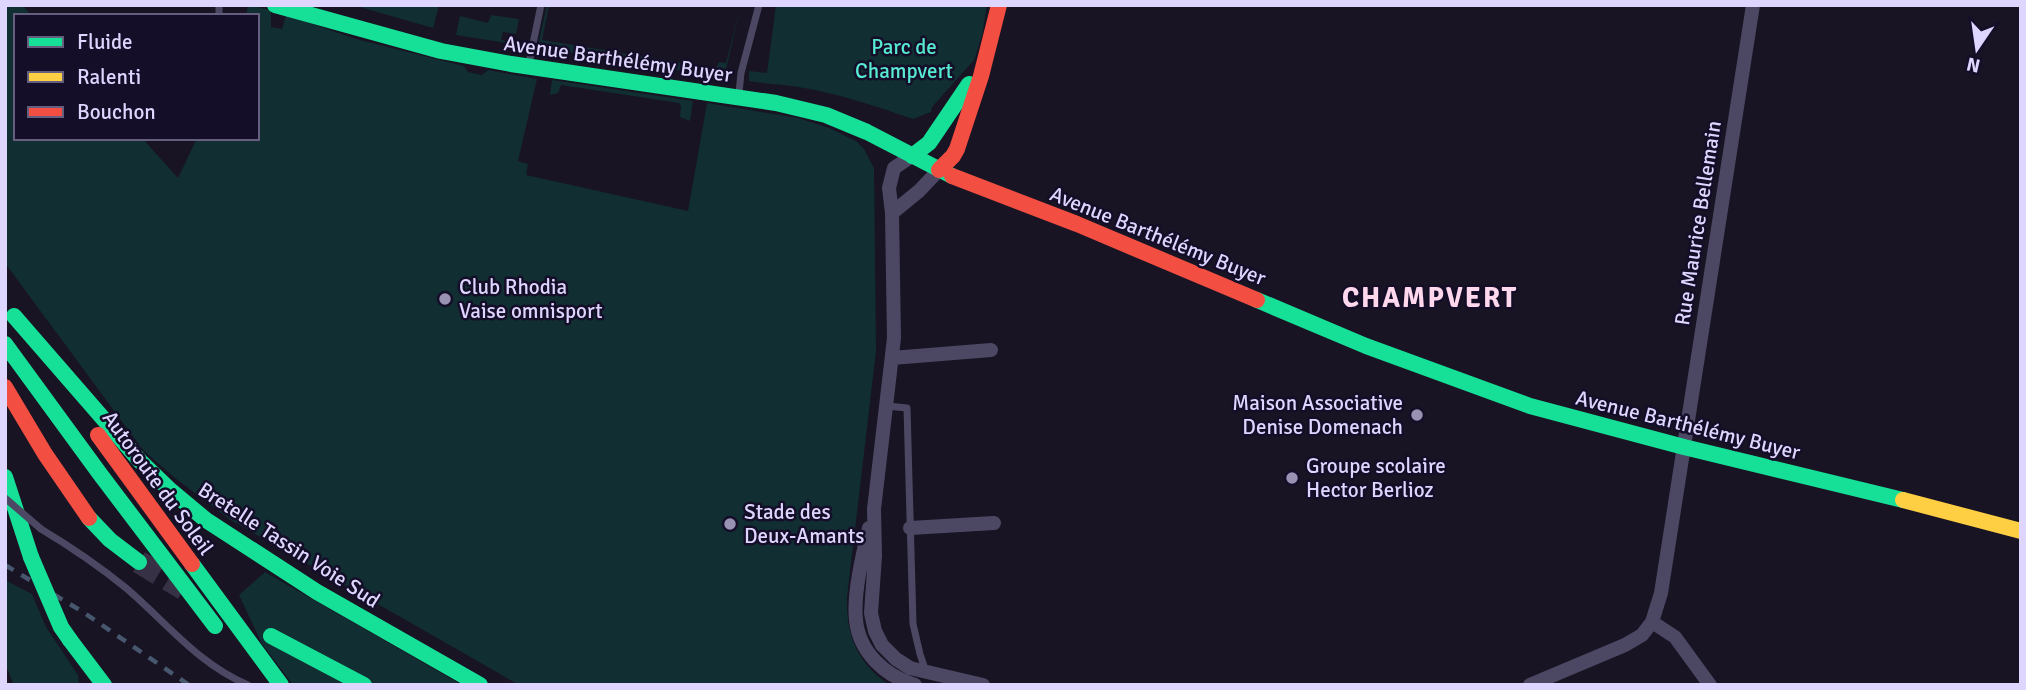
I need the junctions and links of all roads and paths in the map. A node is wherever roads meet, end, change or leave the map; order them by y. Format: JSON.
{"nodes":[{"id":1,"x":275,"y":5,"type":"edge"},
{"id":2,"x":541,"y":5,"type":"edge"},
{"id":3,"x":759,"y":5,"type":"edge"},
{"id":4,"x":999,"y":5,"type":"edge"},
{"id":5,"x":1753,"y":5,"type":"edge"},
{"id":6,"x":984,"y":62,"type":"junction"},
{"id":7,"x":528,"y":67,"type":"junction"},
{"id":8,"x":739,"y":98,"type":"junction"},
{"id":9,"x":912,"y":156,"type":"junction"},
{"id":10,"x":939,"y":170,"type":"junction"},
{"id":11,"x":892,"y":213,"type":"junction"},
{"id":12,"x":10,"y":309,"type":"edge"},
{"id":13,"x":5,"y":344,"type":"edge"},
{"id":14,"x":991,"y":351,"type":"dead end"},
{"id":15,"x":892,"y":358,"type":"junction"},
{"id":16,"x":5,"y":387,"type":"edge"},
{"id":17,"x":887,"y":406,"type":"junction"},
{"id":18,"x":1684,"y":447,"type":"junction"},
{"id":19,"x":5,"y":477,"type":"edge"},
{"id":20,"x":5,"y":498,"type":"edge"},
{"id":21,"x":874,"y":509,"type":"junction"},
{"id":22,"x":995,"y":523,"type":"dead end"},
{"id":23,"x":910,"y":528,"type":"junction"},
{"id":24,"x":2021,"y":531,"type":"edge"},
{"id":25,"x":139,"y":562,"type":"tunnel mouth"},
{"id":26,"x":1652,"y":622,"type":"junction"},
{"id":27,"x":271,"y":636,"type":"dead end"},
{"id":28,"x":224,"y":638,"type":"dead end"},
{"id":29,"x":246,"y":667,"type":"dead end"},
{"id":30,"x":928,"y":679,"type":"edge"},
{"id":31,"x":104,"y":685,"type":"edge"},
{"id":32,"x":248,"y":685,"type":"edge"},
{"id":33,"x":259,"y":685,"type":"edge"},
{"id":34,"x":281,"y":685,"type":"edge"},
{"id":35,"x":364,"y":685,"type":"edge"},
{"id":36,"x":480,"y":685,"type":"edge"},
{"id":37,"x":915,"y":685,"type":"edge"},
{"id":38,"x":984,"y":685,"type":"edge"},
{"id":39,"x":1530,"y":685,"type":"edge"},
{"id":40,"x":1710,"y":685,"type":"edge"}],
"edges":[{"from":1,"to":7,"type":"main road","name":"Avenue Barthélémy Buyer"},
{"from":2,"to":7,"type":"lane"},
{"from":3,"to":8,"type":"lane"},
{"from":4,"to":6,"type":"main road"},
{"from":5,"to":18,"type":"street","name":"Rue Maurice Bellemain"},
{"from":6,"to":9,"type":"main road"},
{"from":6,"to":10,"type":"main road"},
{"from":7,"to":8,"type":"main road","name":"Avenue Barthélémy Buyer"},
{"from":8,"to":9,"type":"main road","name":"Avenue Barthélémy Buyer"},
{"from":9,"to":10,"type":"main road","name":"Avenue Barthélémy Buyer"},
{"from":9,"to":11,"type":"street"},
{"from":10,"to":11,"type":"street"},
{"from":10,"to":18,"type":"main road","name":"Avenue Barthélémy Buyer"},
{"from":11,"to":15,"type":"street"},
{"from":12,"to":34,"type":"main road","name":"Autoroute du Soleil"},
{"from":12,"to":36,"type":"main road","name":"Bretelle Tassin Voie Sud"},
{"from":13,"to":28,"type":"main road","name":"Autoroute du Soleil"},
{"from":14,"to":15,"type":"street"},
{"from":15,"to":17,"type":"street"},
{"from":16,"to":25,"type":"main road"},
{"from":17,"to":21,"type":"street"},
{"from":17,"to":23,"type":"lane"},
{"from":18,"to":24,"type":"main road","name":"Avenue Barthélémy Buyer"},
{"from":18,"to":26,"type":"street","name":"Rue Maurice Bellemain"},
{"from":19,"to":31,"type":"main road","bridge":true},
{"from":20,"to":32,"type":"lane","bridge":true},
{"from":21,"to":30,"type":"street"},
{"from":21,"to":37,"type":"street"},
{"from":22,"to":23,"type":"street"},
{"from":23,"to":30,"type":"lane"},
{"from":26,"to":39,"type":"street"},
{"from":26,"to":40,"type":"street"},
{"from":27,"to":35,"type":"main road"},
{"from":29,"to":33,"type":"main road"},
{"from":30,"to":38,"type":"street"}]}
